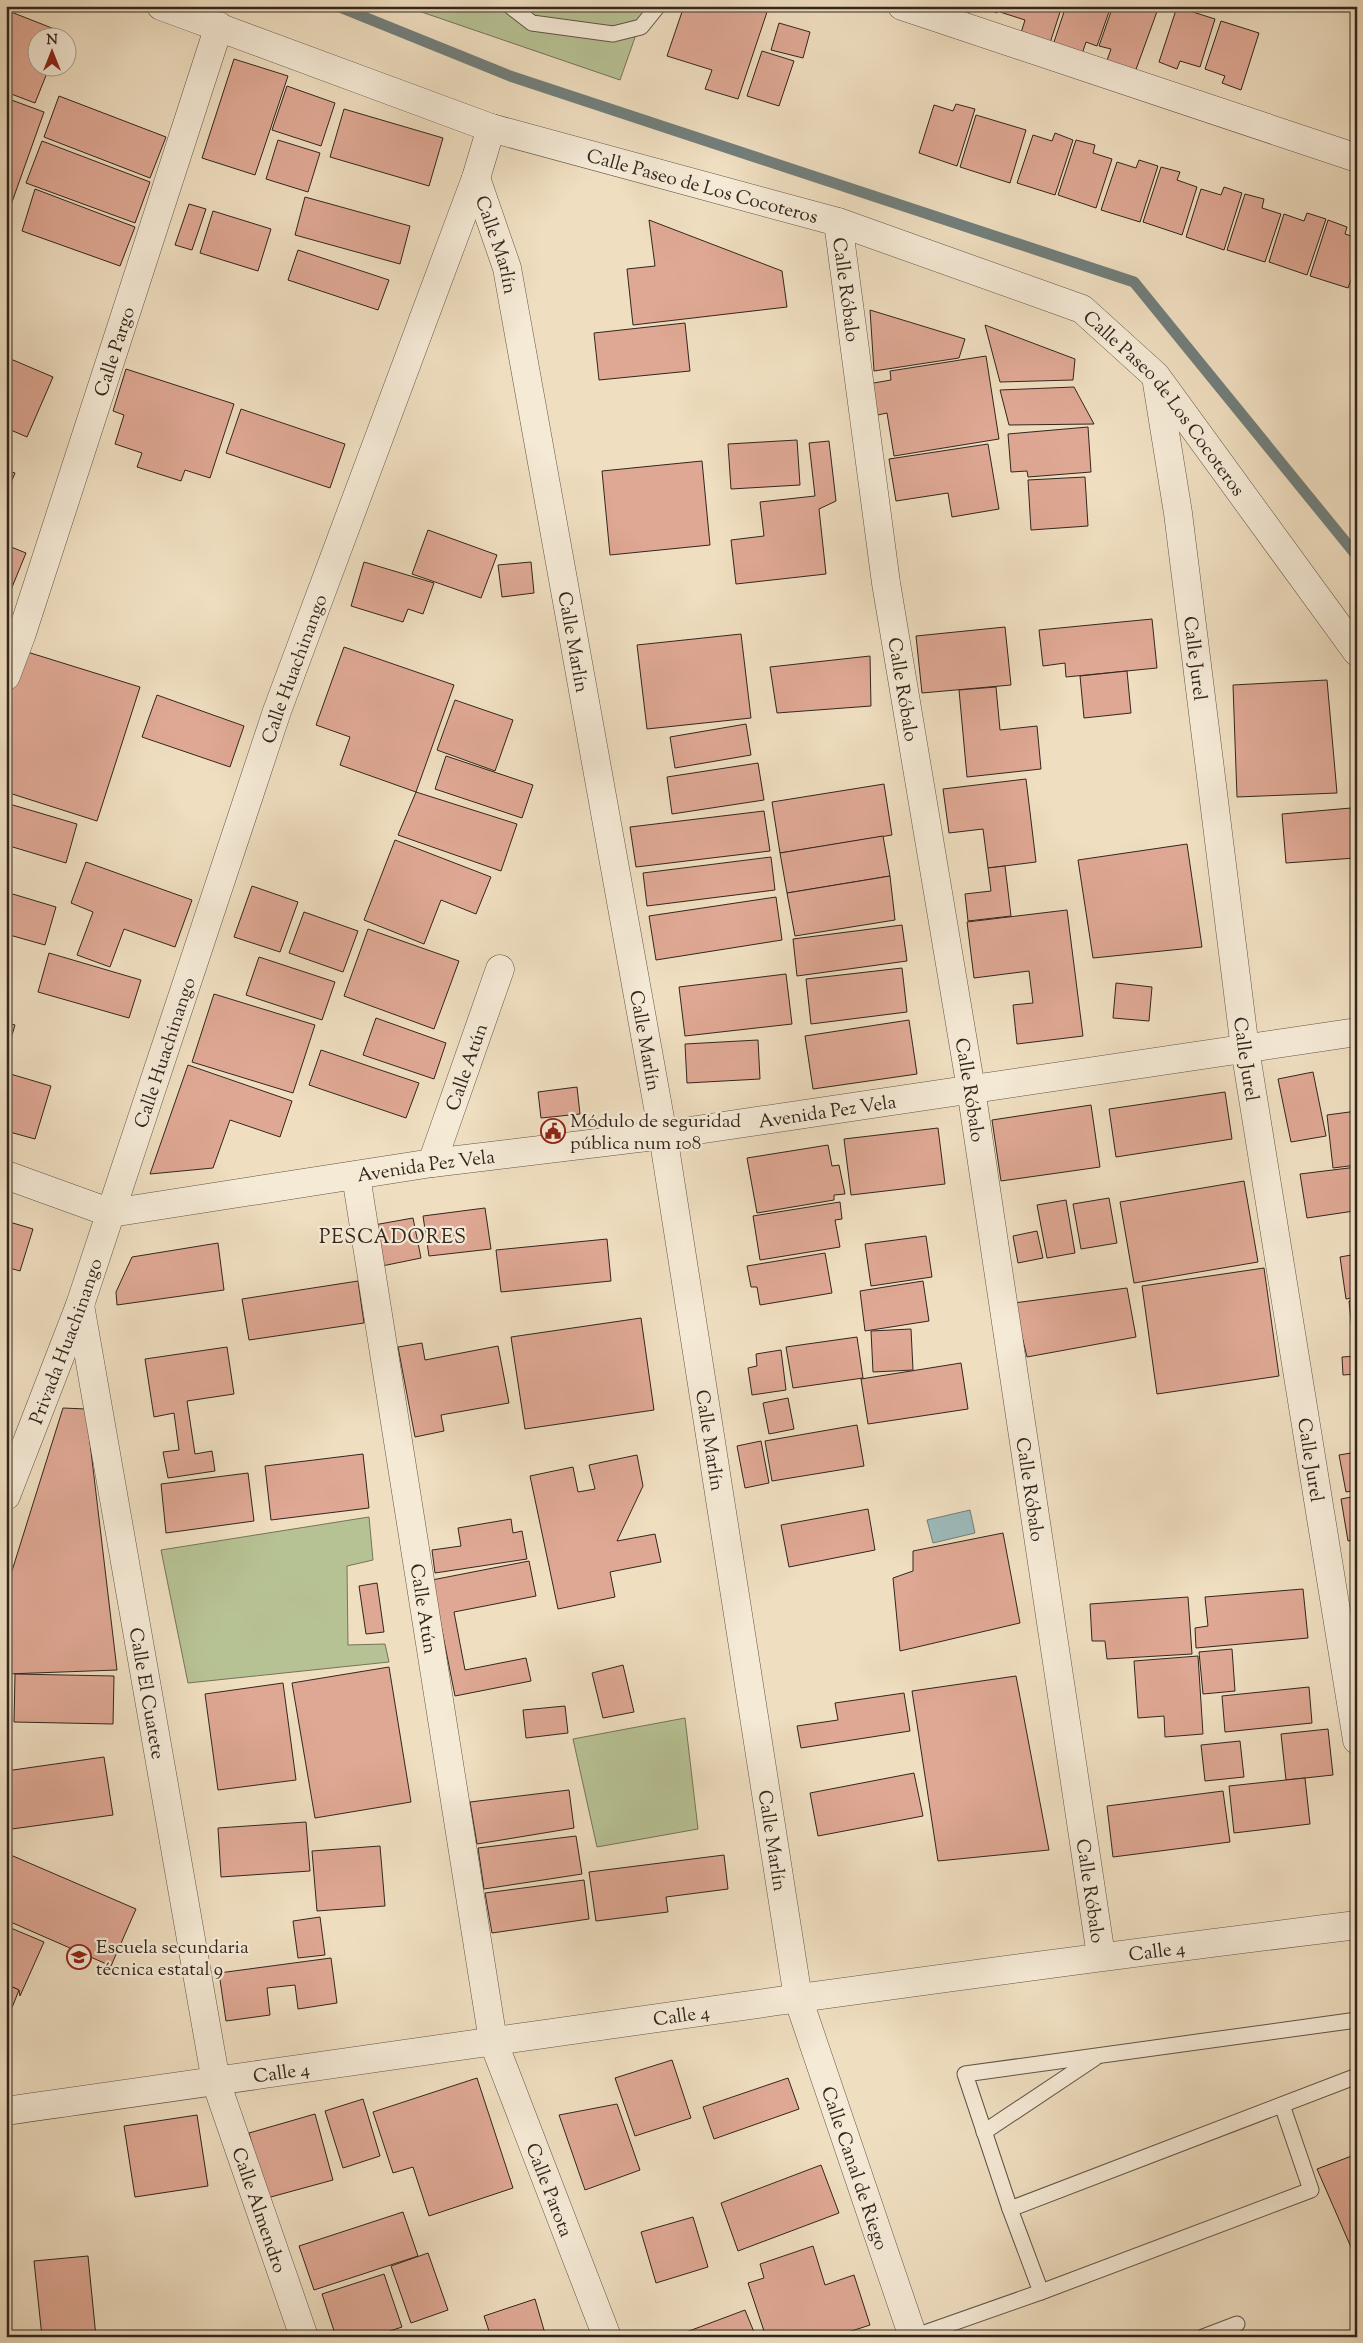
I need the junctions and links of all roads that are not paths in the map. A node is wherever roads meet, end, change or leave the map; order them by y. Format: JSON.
{"nodes":[{"id":1,"x":161,"y":6,"type":"edge"},
{"id":2,"x":510,"y":6,"type":"edge"},
{"id":3,"x":658,"y":6,"type":"edge"},
{"id":4,"x":902,"y":6,"type":"edge"},
{"id":5,"x":219,"y":26,"type":"junction"},
{"id":6,"x":491,"y":128,"type":"junction"},
{"id":7,"x":1357,"y":158,"type":"edge"},
{"id":8,"x":476,"y":178,"type":"junction"},
{"id":9,"x":838,"y":222,"type":"junction"},
{"id":10,"x":1156,"y":376,"type":"junction"},
{"id":11,"x":1357,"y":652,"type":"edge"},
{"id":12,"x":6,"y":676,"type":"edge"},
{"id":13,"x":500,"y":969,"type":"dead end"},
{"id":14,"x":1357,"y":1032,"type":"edge"},
{"id":15,"x":1245,"y":1048,"type":"junction"},
{"id":16,"x":971,"y":1089,"type":"junction"},
{"id":17,"x":663,"y":1135,"type":"junction"},
{"id":18,"x":432,"y":1163,"type":"junction"},
{"id":19,"x":6,"y":1175,"type":"edge"},
{"id":20,"x":356,"y":1176,"type":"junction"},
{"id":21,"x":111,"y":1213,"type":"junction"},
{"id":22,"x":80,"y":1305,"type":"junction"},
{"id":23,"x":6,"y":1496,"type":"edge"},
{"id":24,"x":1357,"y":1740,"type":"edge"},
{"id":25,"x":1357,"y":1925,"type":"edge"},
{"id":26,"x":1101,"y":1956,"type":"junction"},
{"id":27,"x":798,"y":1998,"type":"junction"},
{"id":28,"x":1357,"y":2020,"type":"edge"},
{"id":29,"x":493,"y":2041,"type":"junction"},
{"id":30,"x":1099,"y":2056,"type":"junction"},
{"id":31,"x":1357,"y":2076,"type":"edge"},
{"id":32,"x":216,"y":2082,"type":"junction"},
{"id":33,"x":1282,"y":2105,"type":"junction"},
{"id":34,"x":6,"y":2111,"type":"edge"},
{"id":35,"x":984,"y":2132,"type":"junction"},
{"id":36,"x":1010,"y":2209,"type":"junction"},
{"id":37,"x":1041,"y":2292,"type":"junction"},
{"id":38,"x":1237,"y":2324,"type":"dead end"},
{"id":39,"x":304,"y":2337,"type":"edge"},
{"id":40,"x":607,"y":2337,"type":"edge"},
{"id":41,"x":913,"y":2337,"type":"edge"},
{"id":42,"x":1203,"y":2337,"type":"edge"}],
"edges":[{"from":1,"to":5,"type":"street","name":"Calle Paseo de Los Cocoteros"},
{"from":2,"to":3,"type":"lane"},
{"from":4,"to":7,"type":"street"},
{"from":5,"to":6,"type":"street","name":"Calle Paseo de Los Cocoteros"},
{"from":5,"to":12,"type":"street","name":"Calle Pargo"},
{"from":6,"to":8,"type":"street","name":"Calle Huachinango"},
{"from":6,"to":9,"type":"street","name":"Calle Paseo de Los Cocoteros"},
{"from":8,"to":17,"type":"street","name":"Calle Marlín"},
{"from":8,"to":21,"type":"street","name":"Calle Huachinango"},
{"from":9,"to":10,"type":"street","name":"Calle Paseo de Los Cocoteros"},
{"from":9,"to":16,"type":"street","name":"Calle Róbalo"},
{"from":10,"to":11,"type":"street","name":"Calle Paseo de Los Cocoteros"},
{"from":10,"to":15,"type":"street","name":"Calle Jurel"},
{"from":13,"to":18,"type":"street","name":"Calle Atún"},
{"from":14,"to":15,"type":"street","name":"Avenida Pez Vela"},
{"from":15,"to":16,"type":"street","name":"Avenida Pez Vela"},
{"from":15,"to":24,"type":"street","name":"Calle Jurel"},
{"from":16,"to":17,"type":"street","name":"Avenida Pez Vela"},
{"from":16,"to":26,"type":"street","name":"Calle Róbalo"},
{"from":17,"to":18,"type":"street","name":"Avenida Pez Vela"},
{"from":17,"to":27,"type":"street","name":"Calle Marlín"},
{"from":18,"to":20,"type":"street","name":"Avenida Pez Vela"},
{"from":19,"to":21,"type":"street","name":"Avenida Pez Vela"},
{"from":20,"to":21,"type":"street","name":"Avenida Pez Vela"},
{"from":20,"to":29,"type":"street","name":"Calle Atún"},
{"from":21,"to":22,"type":"street","name":"Privada Huachinango"},
{"from":22,"to":23,"type":"street","name":"Privada Huachinango"},
{"from":22,"to":32,"type":"street","name":"Calle El Cuatete"},
{"from":25,"to":26,"type":"street","name":"Calle 4"},
{"from":26,"to":27,"type":"street","name":"Calle 4"},
{"from":27,"to":29,"type":"street","name":"Calle 4"},
{"from":27,"to":41,"type":"street","name":"Calle Canal de Riego"},
{"from":28,"to":30,"type":"lane"},
{"from":29,"to":32,"type":"street","name":"Calle 4"},
{"from":29,"to":40,"type":"street","name":"Calle Parota"},
{"from":30,"to":35,"type":"lane"},
{"from":30,"to":35,"type":"lane"},
{"from":31,"to":33,"type":"lane"},
{"from":32,"to":34,"type":"street","name":"Calle 4"},
{"from":32,"to":39,"type":"street","name":"Calle Almendro"},
{"from":33,"to":36,"type":"lane"},
{"from":33,"to":37,"type":"lane"},
{"from":35,"to":36,"type":"lane"},
{"from":36,"to":37,"type":"lane"},
{"from":37,"to":41,"type":"lane"},
{"from":38,"to":42,"type":"lane"}]}
